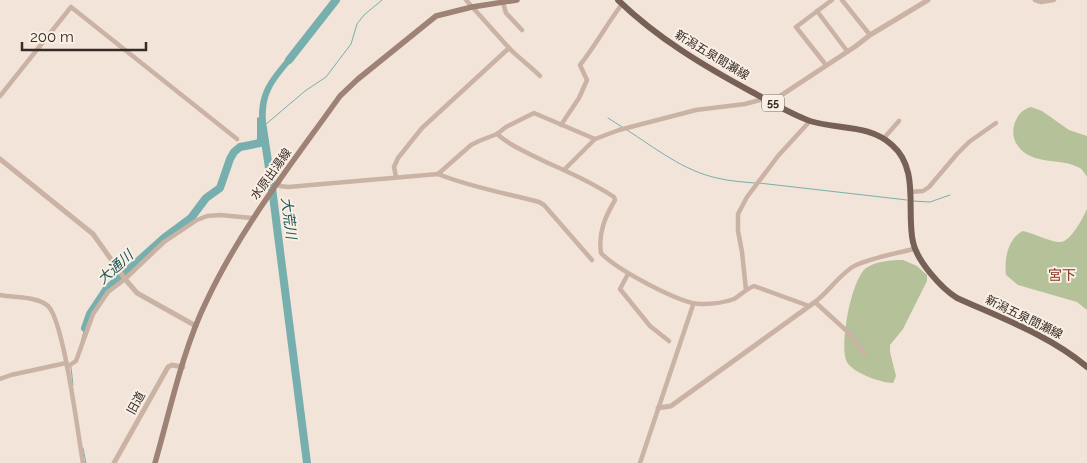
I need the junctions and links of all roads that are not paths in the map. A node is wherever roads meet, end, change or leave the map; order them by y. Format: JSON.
{"nodes":[{"id":1,"x":466,"y":0,"type":"edge"},
{"id":2,"x":517,"y":0,"type":"edge"},
{"id":3,"x":832,"y":0,"type":"edge"},
{"id":4,"x":842,"y":0,"type":"edge"},
{"id":5,"x":928,"y":0,"type":"edge"},
{"id":6,"x":1035,"y":0,"type":"edge"},
{"id":7,"x":1054,"y":0,"type":"edge"},
{"id":8,"x":620,"y":2,"type":"edge"},
{"id":9,"x":503,"y":3,"type":"junction"},
{"id":10,"x":472,"y":7,"type":"junction"},
{"id":11,"x":816,"y":11,"type":"junction"},
{"id":12,"x":522,"y":30,"type":"dead end"},
{"id":13,"x":870,"y":35,"type":"junction"},
{"id":14,"x":509,"y":48,"type":"junction"},
{"id":15,"x":847,"y":51,"type":"junction"},
{"id":16,"x":826,"y":65,"type":"junction"},
{"id":17,"x":540,"y":76,"type":"dead end"},
{"id":18,"x":0,"y":96,"type":"edge"},
{"id":19,"x":764,"y":99,"type":"junction"},
{"id":20,"x":771,"y":102,"type":"junction"},
{"id":21,"x":899,"y":120,"type":"dead end"},
{"id":22,"x":810,"y":121,"type":"junction"},
{"id":23,"x":996,"y":123,"type":"dead end"},
{"id":24,"x":561,"y":125,"type":"junction"},
{"id":25,"x":497,"y":134,"type":"junction"},
{"id":26,"x":884,"y":138,"type":"junction"},
{"id":27,"x":237,"y":139,"type":"dead end"},
{"id":28,"x":595,"y":139,"type":"junction"},
{"id":29,"x":0,"y":159,"type":"edge"},
{"id":30,"x":564,"y":170,"type":"junction"},
{"id":31,"x":438,"y":174,"type":"junction"},
{"id":32,"x":396,"y":177,"type":"junction"},
{"id":33,"x":277,"y":184,"type":"junction"},
{"id":34,"x":910,"y":198,"type":"junction"},
{"id":35,"x":252,"y":218,"type":"junction"},
{"id":36,"x":914,"y":249,"type":"junction"},
{"id":37,"x":592,"y":260,"type":"dead end"},
{"id":38,"x":628,"y":274,"type":"junction"},
{"id":39,"x":124,"y":278,"type":"junction"},
{"id":40,"x":746,"y":290,"type":"junction"},
{"id":41,"x":0,"y":295,"type":"edge"},
{"id":42,"x":815,"y":302,"type":"junction"},
{"id":43,"x":693,"y":305,"type":"junction"},
{"id":44,"x":809,"y":306,"type":"junction"},
{"id":45,"x":196,"y":326,"type":"junction"},
{"id":46,"x":668,"y":341,"type":"dead end"},
{"id":47,"x":865,"y":354,"type":"dead end"},
{"id":48,"x":66,"y":365,"type":"junction"},
{"id":49,"x":183,"y":367,"type":"junction"},
{"id":50,"x":1087,"y":367,"type":"edge"},
{"id":51,"x":0,"y":379,"type":"edge"},
{"id":52,"x":658,"y":408,"type":"junction"},
{"id":53,"x":83,"y":463,"type":"edge"},
{"id":54,"x":114,"y":463,"type":"edge"},
{"id":55,"x":155,"y":463,"type":"edge"},
{"id":56,"x":640,"y":463,"type":"edge"}],
"edges":[{"from":1,"to":10,"type":"street"},
{"from":2,"to":9,"type":"main road","name":"水原出湯線"},
{"from":3,"to":11,"type":"street"},
{"from":4,"to":13,"type":"street"},
{"from":5,"to":13,"type":"street"},
{"from":6,"to":7,"type":"street"},
{"from":8,"to":19,"type":"main road","name":"新潟五泉間瀬線","number":"55"},
{"from":8,"to":24,"type":"street"},
{"from":9,"to":10,"type":"main road","name":"水原出湯線"},
{"from":9,"to":12,"type":"street"},
{"from":10,"to":14,"type":"street"},
{"from":10,"to":33,"type":"main road","name":"水原出湯線"},
{"from":11,"to":15,"type":"street"},
{"from":11,"to":16,"type":"street"},
{"from":13,"to":15,"type":"street"},
{"from":14,"to":17,"type":"street"},
{"from":14,"to":32,"type":"street"},
{"from":15,"to":16,"type":"street"},
{"from":16,"to":20,"type":"street"},
{"from":18,"to":27,"type":"street"},
{"from":19,"to":20,"type":"main road","name":"新潟五泉間瀬線","number":"55"},
{"from":19,"to":28,"type":"street"},
{"from":20,"to":22,"type":"main road","name":"新潟五泉間瀬線","number":"55"},
{"from":21,"to":26,"type":"street"},
{"from":22,"to":26,"type":"main road","name":"新潟五泉間瀬線","number":"55"},
{"from":22,"to":40,"type":"street"},
{"from":23,"to":34,"type":"street"},
{"from":24,"to":25,"type":"street"},
{"from":24,"to":28,"type":"street"},
{"from":25,"to":30,"type":"street"},
{"from":25,"to":31,"type":"street"},
{"from":26,"to":34,"type":"main road","name":"新潟五泉間瀬線","number":"55"},
{"from":28,"to":30,"type":"street"},
{"from":29,"to":39,"type":"street"},
{"from":30,"to":38,"type":"street"},
{"from":31,"to":32,"type":"street"},
{"from":31,"to":37,"type":"street"},
{"from":32,"to":33,"type":"street"},
{"from":33,"to":35,"type":"main road","name":"水原出湯線"},
{"from":34,"to":36,"type":"main road","name":"新潟五泉間瀬線","number":"55"},
{"from":35,"to":39,"type":"street"},
{"from":35,"to":45,"type":"main road","name":"水原出湯線"},
{"from":36,"to":42,"type":"street"},
{"from":36,"to":50,"type":"main road","name":"新潟五泉間瀬線","number":"55"},
{"from":38,"to":43,"type":"street"},
{"from":38,"to":46,"type":"street"},
{"from":39,"to":45,"type":"street"},
{"from":39,"to":48,"type":"street"},
{"from":40,"to":43,"type":"street"},
{"from":40,"to":44,"type":"street"},
{"from":41,"to":48,"type":"street"},
{"from":42,"to":44,"type":"street"},
{"from":42,"to":47,"type":"street"},
{"from":43,"to":52,"type":"street"},
{"from":44,"to":52,"type":"street"},
{"from":45,"to":49,"type":"main road","name":"水原出湯線"},
{"from":48,"to":51,"type":"street"},
{"from":48,"to":53,"type":"street"},
{"from":49,"to":54,"type":"street","name":"旧道"},
{"from":49,"to":55,"type":"main road","name":"水原出湯線"},
{"from":52,"to":56,"type":"street"}]}
